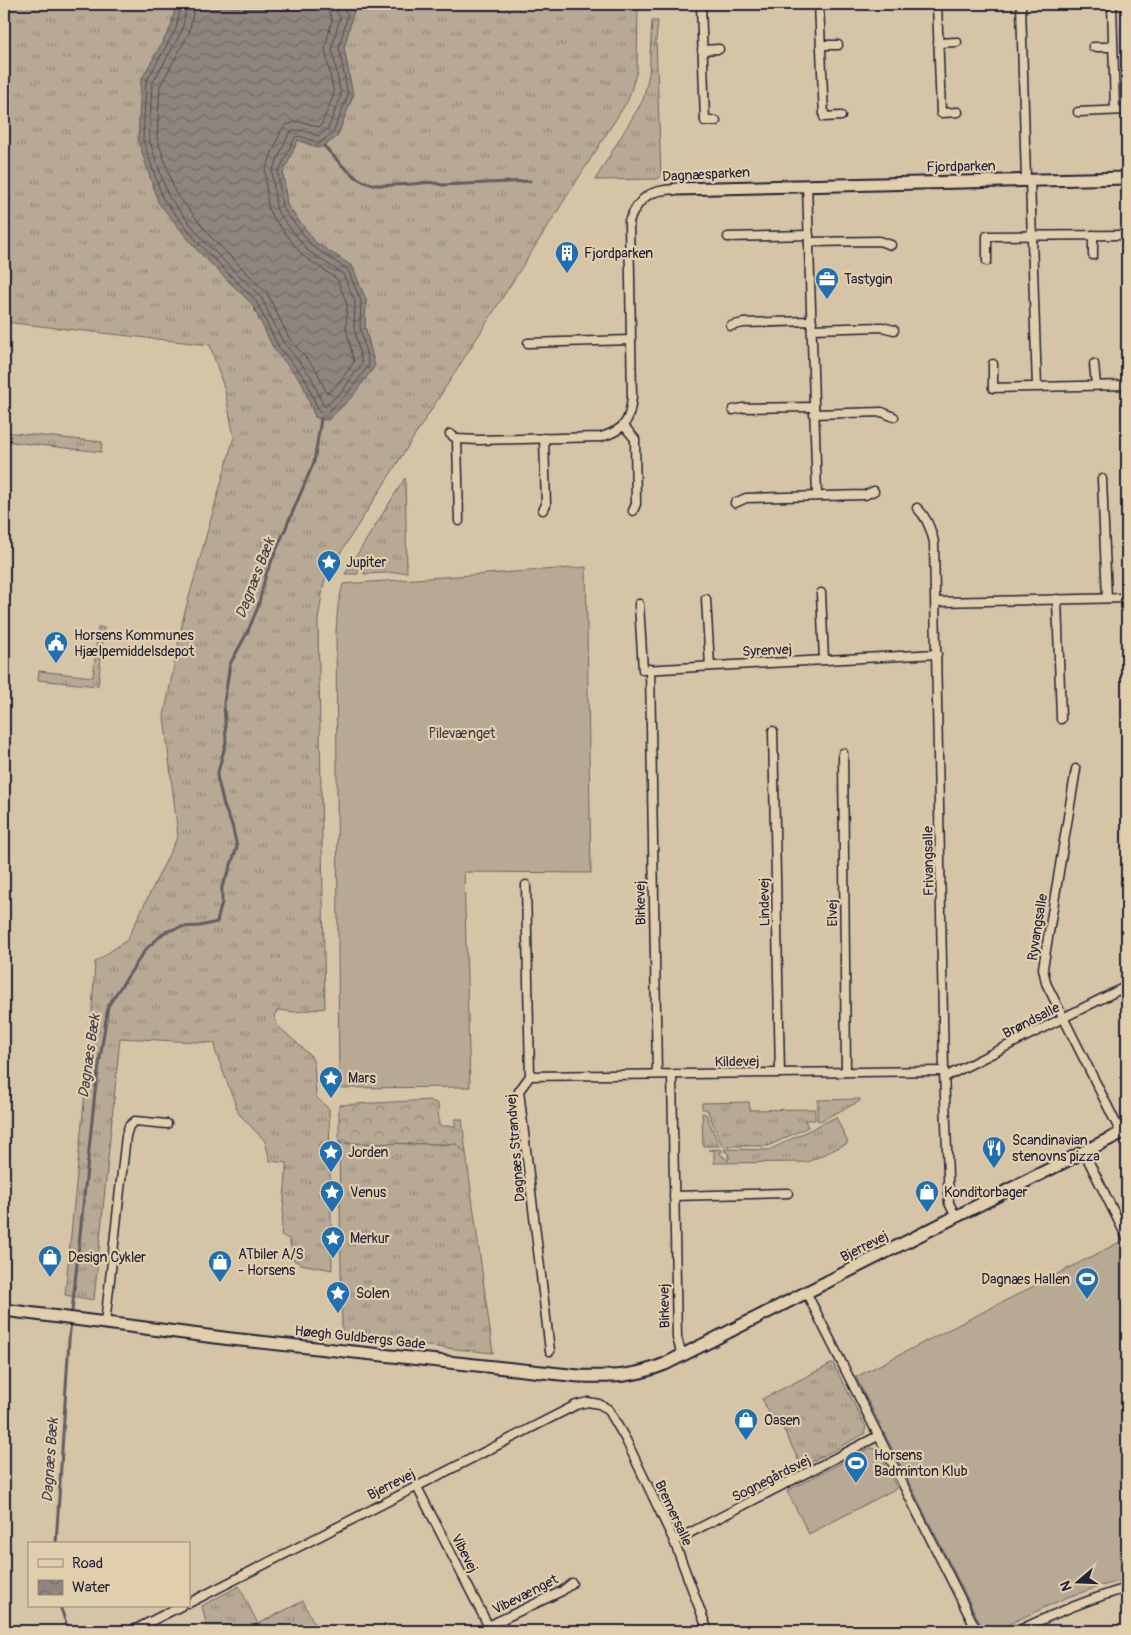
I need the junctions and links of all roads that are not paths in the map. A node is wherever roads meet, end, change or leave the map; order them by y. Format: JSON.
{"nodes":[{"id":1,"x":701,"y":4,"type":"edge"},
{"id":2,"x":820,"y":4,"type":"edge"},
{"id":3,"x":937,"y":4,"type":"edge"},
{"id":4,"x":1021,"y":4,"type":"edge"},
{"id":5,"x":1112,"y":4,"type":"edge"},
{"id":6,"x":957,"y":42,"type":"dead end"},
{"id":7,"x":938,"y":43,"type":"junction"},
{"id":8,"x":821,"y":45,"type":"junction"},
{"id":9,"x":838,"y":45,"type":"dead end"},
{"id":10,"x":1094,"y":47,"type":"dead end"},
{"id":11,"x":1113,"y":47,"type":"junction"},
{"id":12,"x":719,"y":49,"type":"dead end"},
{"id":13,"x":702,"y":50,"type":"junction"},
{"id":14,"x":1115,"y":110,"type":"junction"},
{"id":15,"x":1127,"y":110,"type":"edge"},
{"id":16,"x":958,"y":112,"type":"dead end"},
{"id":17,"x":1078,"y":112,"type":"dead end"},
{"id":18,"x":841,"y":116,"type":"dead end"},
{"id":19,"x":716,"y":121,"type":"dead end"},
{"id":20,"x":1127,"y":178,"type":"edge"},
{"id":21,"x":1028,"y":180,"type":"junction"},
{"id":22,"x":807,"y":185,"type":"junction"},
{"id":23,"x":676,"y":188,"type":"joint"},
{"id":24,"x":1032,"y":235,"type":"junction"},
{"id":25,"x":1093,"y":235,"type":"junction"},
{"id":26,"x":1127,"y":235,"type":"edge"},
{"id":27,"x":728,"y":238,"type":"dead end"},
{"id":28,"x":809,"y":239,"type":"junction"},
{"id":29,"x":890,"y":245,"type":"dead end"},
{"id":30,"x":1093,"y":255,"type":"dead end"},
{"id":31,"x":987,"y":261,"type":"dead end"},
{"id":32,"x":812,"y":325,"type":"junction"},
{"id":33,"x":730,"y":326,"type":"dead end"},
{"id":34,"x":894,"y":330,"type":"dead end"},
{"id":35,"x":631,"y":340,"type":"junction"},
{"id":36,"x":528,"y":343,"type":"dead end"},
{"id":37,"x":993,"y":364,"type":"dead end"},
{"id":38,"x":1094,"y":364,"type":"dead end"},
{"id":39,"x":1096,"y":385,"type":"junction"},
{"id":40,"x":1127,"y":385,"type":"edge"},
{"id":41,"x":1037,"y":387,"type":"junction"},
{"id":42,"x":733,"y":410,"type":"dead end"},
{"id":43,"x":814,"y":410,"type":"junction"},
{"id":44,"x":894,"y":417,"type":"dead end"},
{"id":45,"x":624,"y":426,"type":"junction"},
{"id":46,"x":544,"y":438,"type":"junction"},
{"id":47,"x":1102,"y":479,"type":"dead end"},
{"id":48,"x":874,"y":491,"type":"dead end"},
{"id":49,"x":817,"y":496,"type":"junction"},
{"id":50,"x":735,"y":502,"type":"dead end"},
{"id":51,"x":918,"y":508,"type":"dead end"},
{"id":52,"x":543,"y":510,"type":"dead end"},
{"id":53,"x":633,"y":512,"type":"dead end"},
{"id":54,"x":459,"y":521,"type":"dead end"},
{"id":55,"x":821,"y":594,"type":"dead end"},
{"id":56,"x":1107,"y":598,"type":"junction"},
{"id":57,"x":1127,"y":598,"type":"edge"},
{"id":58,"x":706,"y":599,"type":"dead end"},
{"id":59,"x":1057,"y":599,"type":"junction"},
{"id":60,"x":936,"y":602,"type":"junction"},
{"id":61,"x":639,"y":604,"type":"dead end"},
{"id":62,"x":937,"y":654,"type":"junction"},
{"id":63,"x":824,"y":660,"type":"junction"},
{"id":64,"x":710,"y":666,"type":"junction"},
{"id":65,"x":650,"y":669,"type":"junction"},
{"id":66,"x":1061,"y":719,"type":"dead end"},
{"id":67,"x":773,"y":731,"type":"dead end"},
{"id":68,"x":843,"y":753,"type":"dead end"},
{"id":69,"x":1076,"y":769,"type":"dead end"},
{"id":70,"x":526,"y":885,"type":"dead end"},
{"id":71,"x":1127,"y":986,"type":"edge"},
{"id":72,"x":1063,"y":1018,"type":"junction"},
{"id":73,"x":780,"y":1072,"type":"junction"},
{"id":74,"x":846,"y":1072,"type":"junction"},
{"id":75,"x":657,"y":1074,"type":"junction"},
{"id":76,"x":945,"y":1074,"type":"junction"},
{"id":77,"x":672,"y":1075,"type":"junction"},
{"id":78,"x":530,"y":1076,"type":"junction"},
{"id":79,"x":167,"y":1124,"type":"dead end"},
{"id":80,"x":1124,"y":1131,"type":"edge"},
{"id":81,"x":1084,"y":1152,"type":"junction"},
{"id":82,"x":788,"y":1193,"type":"dead end"},
{"id":83,"x":674,"y":1196,"type":"junction"},
{"id":84,"x":956,"y":1217,"type":"junction"},
{"id":85,"x":1127,"y":1238,"type":"edge"},
{"id":86,"x":806,"y":1292,"type":"junction"},
{"id":87,"x":4,"y":1310,"type":"edge"},
{"id":88,"x":105,"y":1324,"type":"junction"},
{"id":89,"x":550,"y":1351,"type":"dead end"},
{"id":90,"x":682,"y":1355,"type":"junction"},
{"id":91,"x":611,"y":1377,"type":"joint"},
{"id":92,"x":608,"y":1409,"type":"joint"},
{"id":93,"x":878,"y":1436,"type":"junction"},
{"id":94,"x":417,"y":1487,"type":"junction"},
{"id":95,"x":674,"y":1541,"type":"junction"},
{"id":96,"x":572,"y":1583,"type":"dead end"},
{"id":97,"x":1127,"y":1588,"type":"edge"},
{"id":98,"x":190,"y":1602,"type":"edge"},
{"id":99,"x":178,"y":1608,"type":"edge"},
{"id":100,"x":489,"y":1629,"type":"edge"},
{"id":101,"x":1023,"y":1630,"type":"edge"},
{"id":102,"x":132,"y":1631,"type":"edge"},
{"id":103,"x":708,"y":1631,"type":"edge"},
{"id":104,"x":978,"y":1631,"type":"edge"}],
"edges":[{"from":1,"to":13,"type":"street"},
{"from":2,"to":8,"type":"street"},
{"from":3,"to":7,"type":"street"},
{"from":4,"to":21,"type":"street"},
{"from":5,"to":11,"type":"street"},
{"from":6,"to":7,"type":"street"},
{"from":7,"to":16,"type":"street"},
{"from":8,"to":9,"type":"street"},
{"from":8,"to":18,"type":"street"},
{"from":10,"to":11,"type":"street"},
{"from":11,"to":14,"type":"street"},
{"from":12,"to":13,"type":"street"},
{"from":13,"to":19,"type":"street"},
{"from":14,"to":15,"type":"street"},
{"from":14,"to":17,"type":"street"},
{"from":20,"to":21,"type":"street","name":"Fjordparken"},
{"from":21,"to":22,"type":"street","name":"Fjordparken"},
{"from":21,"to":24,"type":"street"},
{"from":22,"to":23,"type":"street","name":"Dagnæsparken"},
{"from":22,"to":28,"type":"street"},
{"from":23,"to":35,"type":"street","name":"Dagnæsparken"},
{"from":24,"to":25,"type":"street"},
{"from":24,"to":31,"type":"street"},
{"from":24,"to":41,"type":"street"},
{"from":25,"to":26,"type":"street"},
{"from":25,"to":30,"type":"street"},
{"from":27,"to":28,"type":"street"},
{"from":28,"to":29,"type":"street"},
{"from":28,"to":32,"type":"street"},
{"from":32,"to":33,"type":"street"},
{"from":32,"to":34,"type":"street"},
{"from":32,"to":43,"type":"street"},
{"from":35,"to":36,"type":"street"},
{"from":35,"to":45,"type":"street","name":"Dagnæsparken"},
{"from":37,"to":41,"type":"street"},
{"from":38,"to":39,"type":"street"},
{"from":39,"to":40,"type":"street"},
{"from":39,"to":41,"type":"street"},
{"from":42,"to":43,"type":"street"},
{"from":43,"to":44,"type":"street"},
{"from":43,"to":49,"type":"street"},
{"from":45,"to":46,"type":"street"},
{"from":45,"to":53,"type":"street"},
{"from":46,"to":52,"type":"street"},
{"from":46,"to":54,"type":"street"},
{"from":47,"to":56,"type":"street"},
{"from":48,"to":49,"type":"street"},
{"from":49,"to":50,"type":"street"},
{"from":51,"to":60,"type":"street","name":"Frivangsalle"},
{"from":55,"to":63,"type":"street"},
{"from":56,"to":57,"type":"street"},
{"from":56,"to":59,"type":"street"},
{"from":58,"to":64,"type":"street"},
{"from":59,"to":60,"type":"street"},
{"from":59,"to":66,"type":"street"},
{"from":60,"to":62,"type":"street","name":"Frivangsalle"},
{"from":61,"to":65,"type":"street"},
{"from":62,"to":63,"type":"street","name":"Syrenvej"},
{"from":62,"to":76,"type":"street","name":"Frivangsalle"},
{"from":63,"to":64,"type":"street","name":"Syrenvej"},
{"from":64,"to":65,"type":"street","name":"Syrenvej"},
{"from":65,"to":75,"type":"street","name":"Birkevej"},
{"from":67,"to":73,"type":"street","name":"Lindevej"},
{"from":68,"to":74,"type":"street","name":"Elvej"},
{"from":69,"to":72,"type":"street","name":"Ryvangsalle"},
{"from":70,"to":78,"type":"street","name":"Dagnæs Strandvej"},
{"from":71,"to":72,"type":"street","name":"Brøndsalle"},
{"from":72,"to":76,"type":"street","name":"Brøndsalle"},
{"from":72,"to":80,"type":"street","name":"Ryvangsalle"},
{"from":73,"to":74,"type":"street","name":"Kildevej"},
{"from":73,"to":77,"type":"street","name":"Kildevej"},
{"from":74,"to":76,"type":"street","name":"Kildevej"},
{"from":75,"to":77,"type":"street","name":"Kildevej"},
{"from":75,"to":78,"type":"street","name":"Kildevej"},
{"from":76,"to":84,"type":"street","name":"Frivangsalle"},
{"from":77,"to":83,"type":"street","name":"Birkevej"},
{"from":78,"to":89,"type":"street","name":"Dagnæs Strandvej"},
{"from":79,"to":88,"type":"street"},
{"from":80,"to":81,"type":"street","name":"Bjerrevej"},
{"from":81,"to":84,"type":"street","name":"Bjerrevej"},
{"from":81,"to":85,"type":"street"},
{"from":82,"to":83,"type":"street"},
{"from":83,"to":90,"type":"street","name":"Birkevej"},
{"from":84,"to":86,"type":"street","name":"Bjerrevej"},
{"from":86,"to":90,"type":"street","name":"Bjerrevej"},
{"from":86,"to":93,"type":"street"},
{"from":87,"to":88,"type":"street","name":"Høegh Guldbergs Gade"},
{"from":88,"to":91,"type":"street","name":"Høegh Guldbergs Gade"},
{"from":90,"to":91,"type":"street","name":"Bjerrevej"},
{"from":92,"to":94,"type":"street","name":"Bjerrevej"},
{"from":92,"to":95,"type":"street","name":"Bremersalle"},
{"from":93,"to":95,"type":"street","name":"Sognegårdsvej"},
{"from":93,"to":104,"type":"street"},
{"from":94,"to":98,"type":"street","name":"Bjerrevej"},
{"from":94,"to":100,"type":"street","name":"Vibevej"},
{"from":95,"to":103,"type":"street","name":"Bremersalle"},
{"from":96,"to":100,"type":"street","name":"Vibevænget"},
{"from":97,"to":101,"type":"street"},
{"from":99,"to":102,"type":"street"}]}
